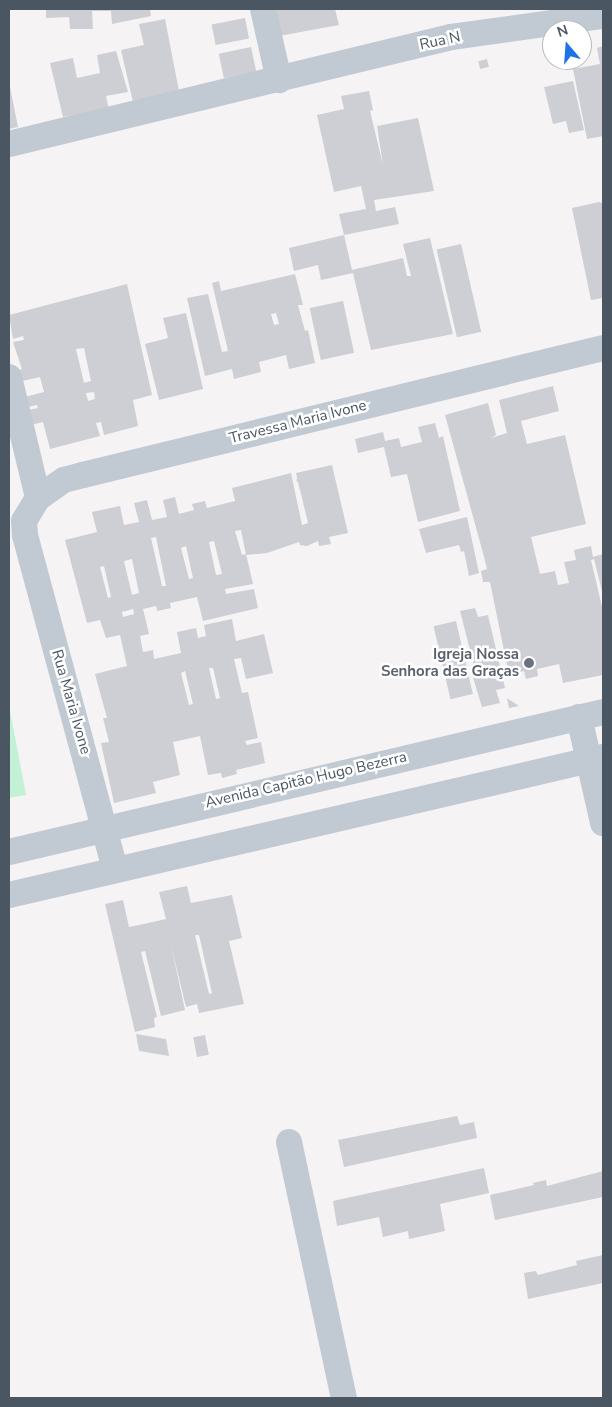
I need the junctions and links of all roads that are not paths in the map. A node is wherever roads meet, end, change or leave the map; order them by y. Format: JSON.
{"nodes":[{"id":1,"x":262,"y":9,"type":"edge"},
{"id":2,"x":603,"y":16,"type":"edge"},
{"id":3,"x":279,"y":80,"type":"junction"},
{"id":4,"x":9,"y":144,"type":"edge"},
{"id":5,"x":603,"y":348,"type":"edge"},
{"id":6,"x":9,"y":377,"type":"edge"},
{"id":7,"x":38,"y":498,"type":"junction"},
{"id":8,"x":25,"y":536,"type":"joint"},
{"id":9,"x":591,"y":714,"type":"edge"},
{"id":10,"x":596,"y":758,"type":"edge"},
{"id":11,"x":603,"y":823,"type":"edge"},
{"id":12,"x":106,"y":826,"type":"junction"},
{"id":13,"x":9,"y":852,"type":"edge"},
{"id":14,"x":115,"y":869,"type":"junction"},
{"id":15,"x":9,"y":895,"type":"edge"},
{"id":16,"x":289,"y":1142,"type":"dead end"},
{"id":17,"x":344,"y":1398,"type":"edge"}],
"edges":[{"from":1,"to":3,"type":"street"},
{"from":2,"to":3,"type":"street","name":"Rua N"},
{"from":3,"to":4,"type":"street","name":"Rua N"},
{"from":5,"to":7,"type":"street","name":"Travessa Maria Ivone"},
{"from":6,"to":7,"type":"street"},
{"from":7,"to":8,"type":"street","name":"Travessa Maria Ivone"},
{"from":8,"to":12,"type":"street","name":"Rua Maria Ivone"},
{"from":9,"to":10,"type":"street"},
{"from":9,"to":12,"type":"street","name":"Avenida Capitão Hugo Bezerra"},
{"from":10,"to":11,"type":"street"},
{"from":10,"to":14,"type":"street"},
{"from":12,"to":13,"type":"street","name":"Avenida Capitão Hugo Bezerra"},
{"from":12,"to":14,"type":"street","name":"Rua Maria Ivone"},
{"from":14,"to":15,"type":"street"},
{"from":16,"to":17,"type":"street"}]}
